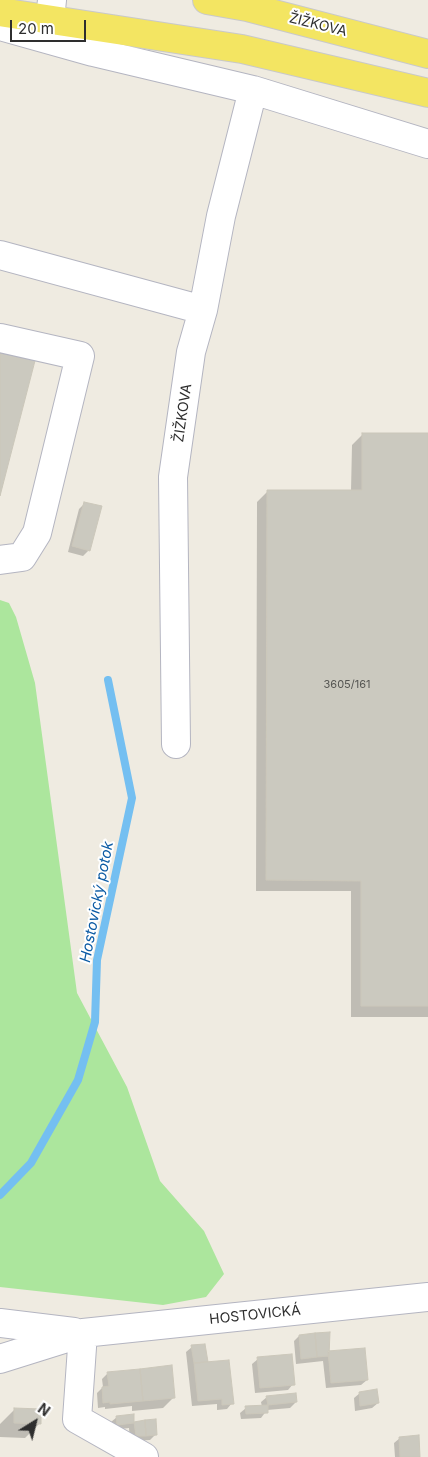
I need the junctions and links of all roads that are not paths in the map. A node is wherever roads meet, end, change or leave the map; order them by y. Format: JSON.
{"nodes":[{"id":1,"x":207,"y":0,"type":"edge"},
{"id":2,"x":51,"y":9,"type":"edge"},
{"id":3,"x":0,"y":12,"type":"edge"},
{"id":4,"x":0,"y":26,"type":"edge"},
{"id":5,"x":428,"y":54,"type":"edge"},
{"id":6,"x":252,"y":90,"type":"junction"},
{"id":7,"x":428,"y":93,"type":"edge"},
{"id":8,"x":428,"y":144,"type":"edge"},
{"id":9,"x":0,"y":256,"type":"edge"},
{"id":10,"x":203,"y":310,"type":"junction"},
{"id":11,"x":0,"y":338,"type":"edge"},
{"id":12,"x":0,"y":560,"type":"edge"},
{"id":13,"x":176,"y":744,"type":"dead end"},
{"id":14,"x":428,"y":1297,"type":"edge"},
{"id":15,"x":0,"y":1323,"type":"edge"},
{"id":16,"x":83,"y":1333,"type":"junction"},
{"id":17,"x":0,"y":1359,"type":"edge"},
{"id":18,"x":144,"y":1457,"type":"edge"}],
"edges":[{"from":1,"to":5,"type":"main road","name":"ŽIŽKOVA"},
{"from":2,"to":3,"type":"main road"},
{"from":2,"to":7,"type":"main road"},
{"from":4,"to":6,"type":"street"},
{"from":6,"to":8,"type":"street"},
{"from":6,"to":10,"type":"street","name":"ŽIŽKOVA"},
{"from":9,"to":10,"type":"street"},
{"from":10,"to":13,"type":"street","name":"ŽIŽKOVA"},
{"from":11,"to":12,"type":"street"},
{"from":14,"to":16,"type":"street","name":"HOSTOVICKÁ"},
{"from":15,"to":16,"type":"street"},
{"from":16,"to":17,"type":"street"},
{"from":16,"to":18,"type":"street"}]}
